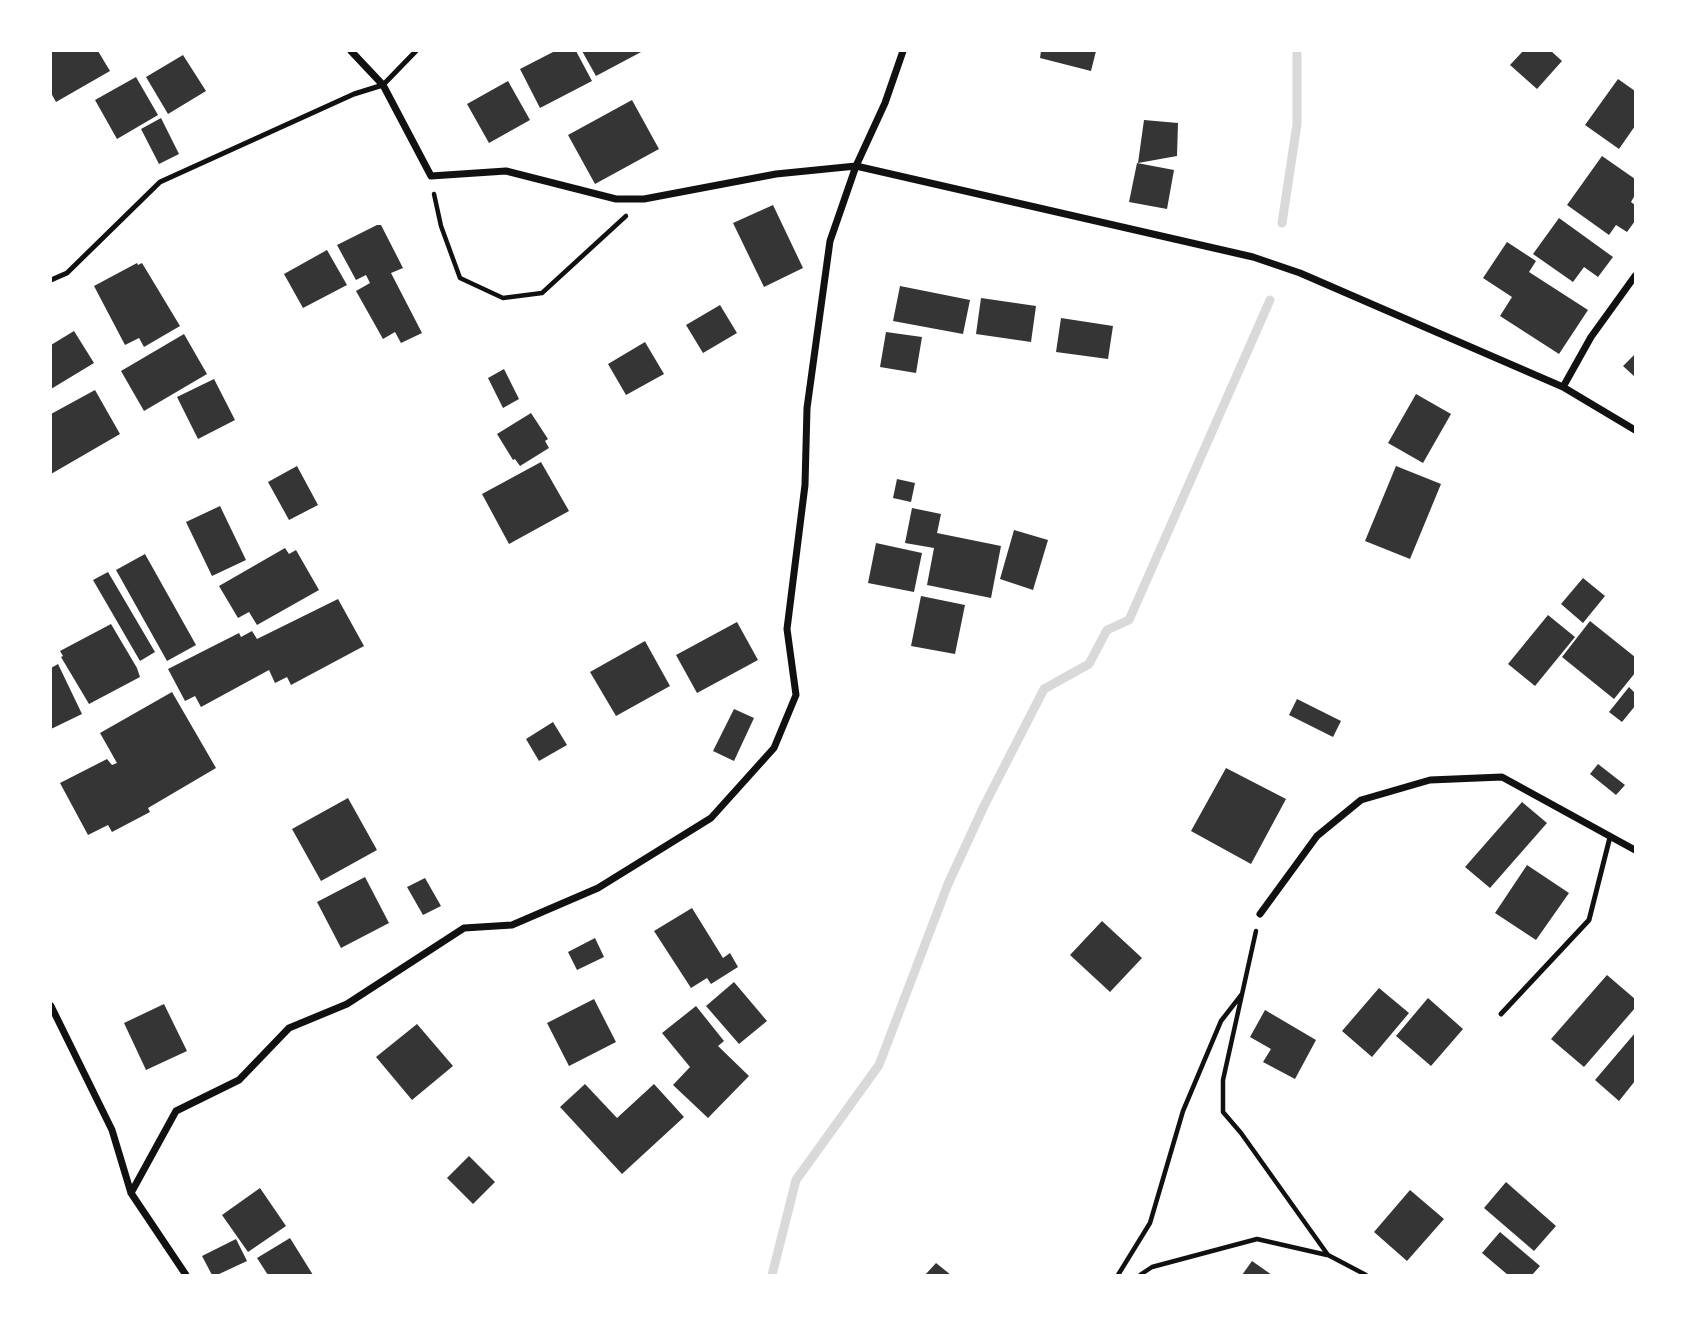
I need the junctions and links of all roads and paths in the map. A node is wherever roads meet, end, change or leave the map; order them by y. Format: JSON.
{"nodes":[{"id":1,"x":351,"y":51,"type":"edge"},
{"id":2,"x":416,"y":51,"type":"edge"},
{"id":3,"x":903,"y":51,"type":"edge"},
{"id":4,"x":383,"y":85,"type":"junction"},
{"id":5,"x":856,"y":166,"type":"junction"},
{"id":6,"x":431,"y":176,"type":"junction"},
{"id":7,"x":644,"y":199,"type":"junction"},
{"id":8,"x":1635,"y":276,"type":"edge"},
{"id":9,"x":51,"y":280,"type":"edge"},
{"id":10,"x":1563,"y":387,"type":"junction"},
{"id":11,"x":1635,"y":430,"type":"edge"},
{"id":12,"x":1610,"y":836,"type":"junction"},
{"id":13,"x":1635,"y":850,"type":"edge"},
{"id":14,"x":1260,"y":914,"type":"joint"},
{"id":15,"x":1242,"y":994,"type":"junction"},
{"id":16,"x":51,"y":1006,"type":"edge"},
{"id":17,"x":1501,"y":1014,"type":"dead end"},
{"id":18,"x":131,"y":1193,"type":"junction"},
{"id":19,"x":1328,"y":1255,"type":"junction"},
{"id":20,"x":186,"y":1275,"type":"edge"},
{"id":21,"x":1118,"y":1275,"type":"edge"},
{"id":22,"x":1140,"y":1275,"type":"edge"},
{"id":23,"x":1366,"y":1275,"type":"edge"}],
"edges":[{"from":1,"to":4,"type":"street"},
{"from":2,"to":4,"type":"lane"},
{"from":3,"to":5,"type":"street"},
{"from":4,"to":6,"type":"street"},
{"from":4,"to":9,"type":"lane"},
{"from":5,"to":7,"type":"street"},
{"from":5,"to":10,"type":"street"},
{"from":5,"to":18,"type":"street"},
{"from":6,"to":7,"type":"street"},
{"from":6,"to":7,"type":"path"},
{"from":8,"to":10,"type":"street"},
{"from":10,"to":11,"type":"street"},
{"from":12,"to":13,"type":"street"},
{"from":12,"to":14,"type":"street"},
{"from":12,"to":17,"type":"lane"},
{"from":14,"to":15,"type":"path"},
{"from":15,"to":19,"type":"path"},
{"from":15,"to":21,"type":"path"},
{"from":16,"to":18,"type":"street"},
{"from":18,"to":20,"type":"street"},
{"from":19,"to":22,"type":"path"},
{"from":19,"to":23,"type":"path"}]}
